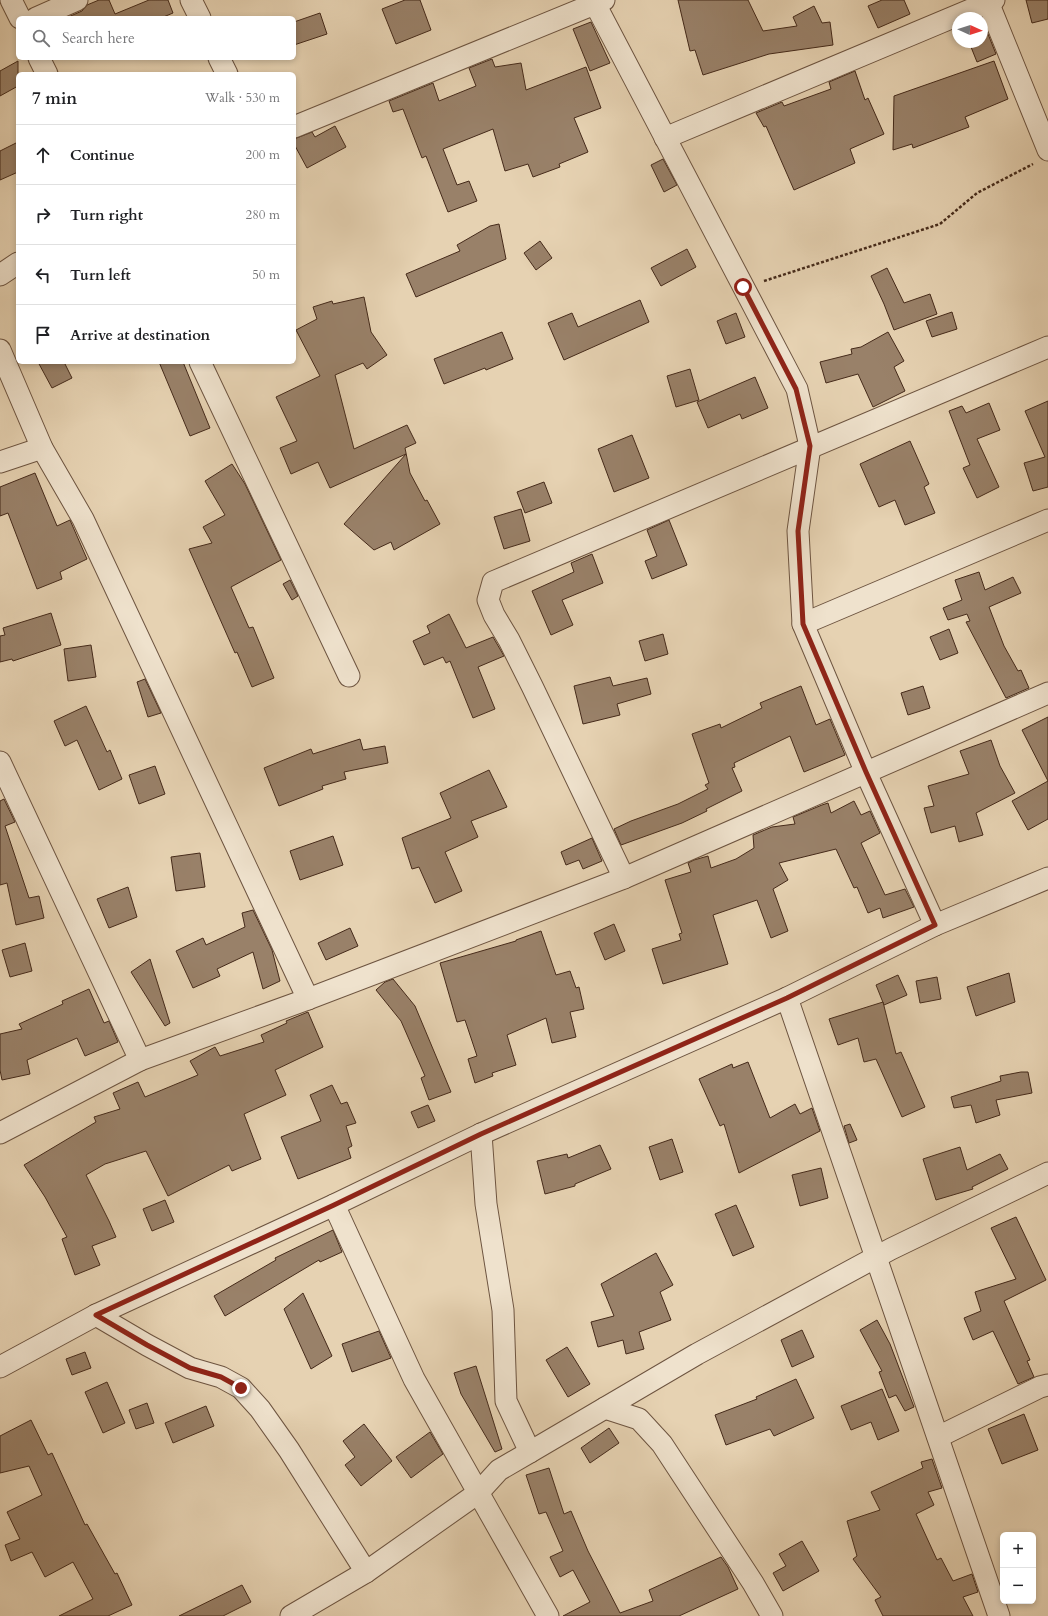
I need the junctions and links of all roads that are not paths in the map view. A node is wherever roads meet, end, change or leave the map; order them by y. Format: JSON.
{"nodes":[{"id":1,"x":11,"y":0,"type":"edge"},
{"id":2,"x":77,"y":0,"type":"edge"},
{"id":3,"x":191,"y":0,"type":"edge"},
{"id":4,"x":597,"y":1,"type":"edge"},
{"id":5,"x":991,"y":1,"type":"edge"},
{"id":6,"x":19,"y":16,"type":"edge"},
{"id":7,"x":41,"y":16,"type":"edge"},
{"id":8,"x":199,"y":16,"type":"edge"},
{"id":9,"x":40,"y":60,"type":"edge"},
{"id":10,"x":221,"y":60,"type":"edge"},
{"id":11,"x":46,"y":72,"type":"edge"},
{"id":12,"x":226,"y":72,"type":"edge"},
{"id":13,"x":296,"y":126,"type":"edge"},
{"id":14,"x":665,"y":138,"type":"junction"},
{"id":15,"x":1041,"y":157,"type":"edge"},
{"id":16,"x":16,"y":264,"type":"edge"},
{"id":17,"x":0,"y":275,"type":"edge"},
{"id":18,"x":1048,"y":347,"type":"edge"},
{"id":19,"x":0,"y":350,"type":"edge"},
{"id":20,"x":201,"y":364,"type":"edge"},
{"id":21,"x":810,"y":446,"type":"junction"},
{"id":22,"x":42,"y":448,"type":"junction"},
{"id":23,"x":0,"y":462,"type":"edge"},
{"id":24,"x":1048,"y":520,"type":"edge"},
{"id":25,"x":803,"y":624,"type":"junction"},
{"id":26,"x":349,"y":676,"type":"dead end"},
{"id":27,"x":1048,"y":693,"type":"edge"},
{"id":28,"x":0,"y":762,"type":"edge"},
{"id":29,"x":866,"y":772,"type":"junction"},
{"id":30,"x":624,"y":878,"type":"junction"},
{"id":31,"x":1048,"y":878,"type":"edge"},
{"id":32,"x":935,"y":925,"type":"junction"},
{"id":33,"x":787,"y":998,"type":"junction"},
{"id":34,"x":308,"y":999,"type":"junction"},
{"id":35,"x":140,"y":1060,"type":"junction"},
{"id":36,"x":0,"y":1133,"type":"edge"},
{"id":37,"x":481,"y":1134,"type":"junction"},
{"id":38,"x":1048,"y":1173,"type":"edge"},
{"id":39,"x":334,"y":1205,"type":"junction"},
{"id":40,"x":876,"y":1258,"type":"junction"},
{"id":41,"x":96,"y":1315,"type":"junction"},
{"id":42,"x":0,"y":1367,"type":"edge"},
{"id":43,"x":1048,"y":1385,"type":"edge"},
{"id":44,"x":605,"y":1408,"type":"junction"},
{"id":45,"x":938,"y":1437,"type":"junction"},
{"id":46,"x":530,"y":1452,"type":"junction"},
{"id":47,"x":478,"y":1493,"type":"junction"},
{"id":48,"x":366,"y":1572,"type":"junction"},
{"id":49,"x":291,"y":1616,"type":"edge"},
{"id":50,"x":548,"y":1616,"type":"edge"},
{"id":51,"x":772,"y":1616,"type":"edge"},
{"id":52,"x":999,"y":1616,"type":"edge"}],
"edges":[{"from":1,"to":6,"type":"street"},
{"from":2,"to":7,"type":"street"},
{"from":3,"to":8,"type":"street"},
{"from":4,"to":13,"type":"street"},
{"from":4,"to":14,"type":"street"},
{"from":5,"to":14,"type":"street"},
{"from":5,"to":15,"type":"street"},
{"from":9,"to":11,"type":"street"},
{"from":10,"to":12,"type":"street"},
{"from":14,"to":21,"type":"street"},
{"from":16,"to":17,"type":"street"},
{"from":18,"to":21,"type":"street"},
{"from":19,"to":22,"type":"street"},
{"from":20,"to":26,"type":"street"},
{"from":21,"to":25,"type":"street"},
{"from":21,"to":30,"type":"street"},
{"from":22,"to":23,"type":"street"},
{"from":22,"to":34,"type":"street"},
{"from":24,"to":25,"type":"street"},
{"from":25,"to":29,"type":"street"},
{"from":27,"to":29,"type":"street"},
{"from":28,"to":35,"type":"street"},
{"from":29,"to":30,"type":"street"},
{"from":29,"to":32,"type":"street"},
{"from":30,"to":34,"type":"street"},
{"from":31,"to":32,"type":"street"},
{"from":32,"to":33,"type":"street"},
{"from":33,"to":37,"type":"street"},
{"from":33,"to":40,"type":"street"},
{"from":34,"to":35,"type":"street"},
{"from":35,"to":36,"type":"street"},
{"from":37,"to":39,"type":"street"},
{"from":37,"to":46,"type":"street"},
{"from":38,"to":40,"type":"street"},
{"from":39,"to":41,"type":"street"},
{"from":39,"to":47,"type":"street"},
{"from":40,"to":44,"type":"street"},
{"from":40,"to":45,"type":"street"},
{"from":41,"to":42,"type":"street"},
{"from":41,"to":48,"type":"street"},
{"from":43,"to":45,"type":"street"},
{"from":44,"to":46,"type":"street"},
{"from":44,"to":51,"type":"street"},
{"from":45,"to":52,"type":"street"},
{"from":46,"to":47,"type":"street"},
{"from":47,"to":48,"type":"street"},
{"from":47,"to":50,"type":"street"},
{"from":48,"to":49,"type":"street"}]}
